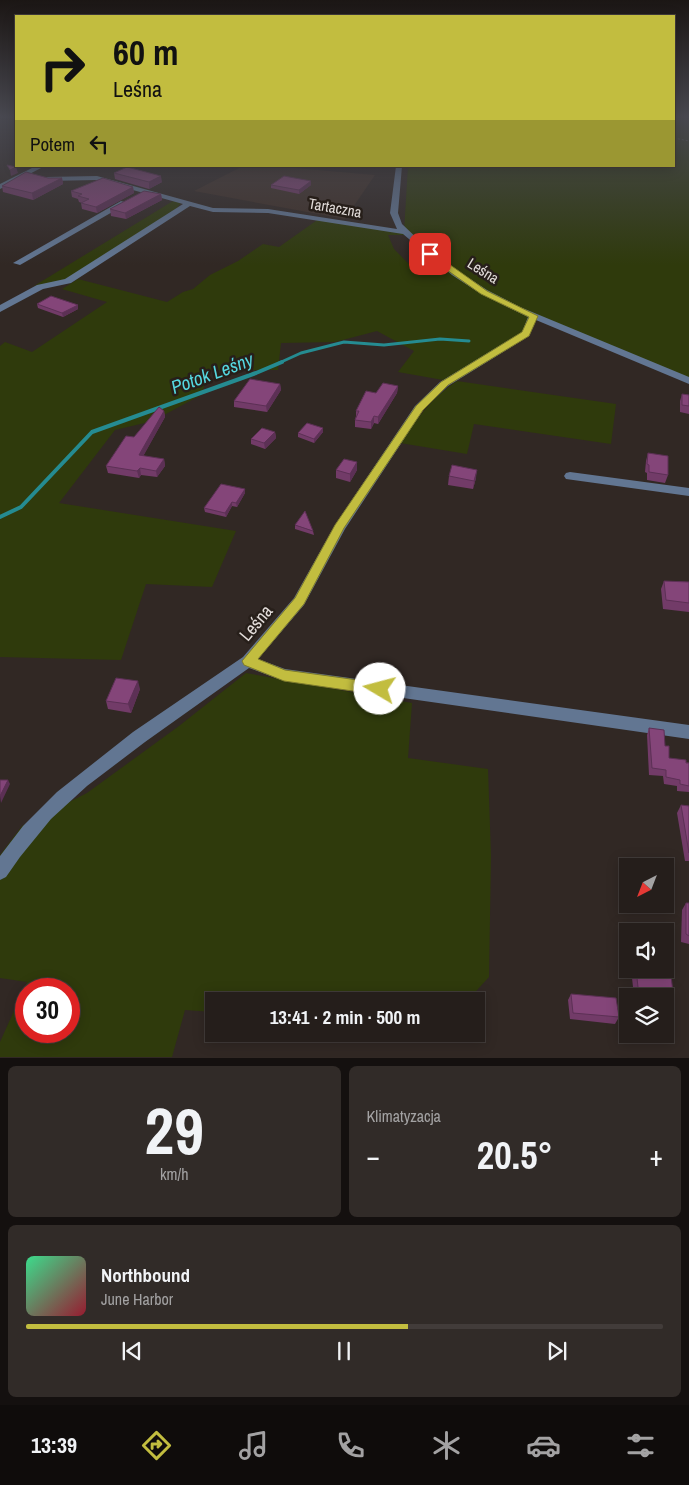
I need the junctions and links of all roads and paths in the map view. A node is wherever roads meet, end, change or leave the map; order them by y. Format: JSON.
{"nodes":[{"id":1,"x":40,"y":167,"type":"edge"},
{"id":2,"x":399,"y":167,"type":"edge"},
{"id":3,"x":26,"y":174,"type":"junction"},
{"id":4,"x":0,"y":187,"type":"edge"},
{"id":5,"x":146,"y":191,"type":"junction"},
{"id":6,"x":137,"y":196,"type":"edge"},
{"id":7,"x":129,"y":201,"type":"edge"},
{"id":8,"x":189,"y":203,"type":"junction"},
{"id":9,"x":404,"y":232,"type":"junction"},
{"id":10,"x":17,"y":263,"type":"dead end"},
{"id":11,"x":0,"y":308,"type":"edge"},
{"id":12,"x":533,"y":316,"type":"junction"},
{"id":13,"x":689,"y":381,"type":"edge"},
{"id":14,"x":570,"y":476,"type":"dead end"},
{"id":15,"x":689,"y":492,"type":"edge"},
{"id":16,"x":248,"y":661,"type":"junction"},
{"id":17,"x":689,"y":732,"type":"edge"},
{"id":18,"x":0,"y":871,"type":"edge"}],
"edges":[{"from":1,"to":3,"type":"street"},
{"from":2,"to":9,"type":"street","name":"Leśna"},
{"from":3,"to":4,"type":"street"},
{"from":3,"to":5,"type":"street","name":"Tartaczna"},
{"from":5,"to":6,"type":"street"},
{"from":5,"to":8,"type":"street","name":"Tartaczna"},
{"from":7,"to":10,"type":"street"},
{"from":8,"to":9,"type":"street","name":"Tartaczna"},
{"from":8,"to":11,"type":"street"},
{"from":9,"to":12,"type":"street","name":"Leśna"},
{"from":12,"to":13,"type":"street","name":"Leśna"},
{"from":12,"to":16,"type":"street","name":"Leśna"},
{"from":14,"to":15,"type":"street"},
{"from":16,"to":17,"type":"street","name":"Leśna"},
{"from":16,"to":18,"type":"street"}]}
